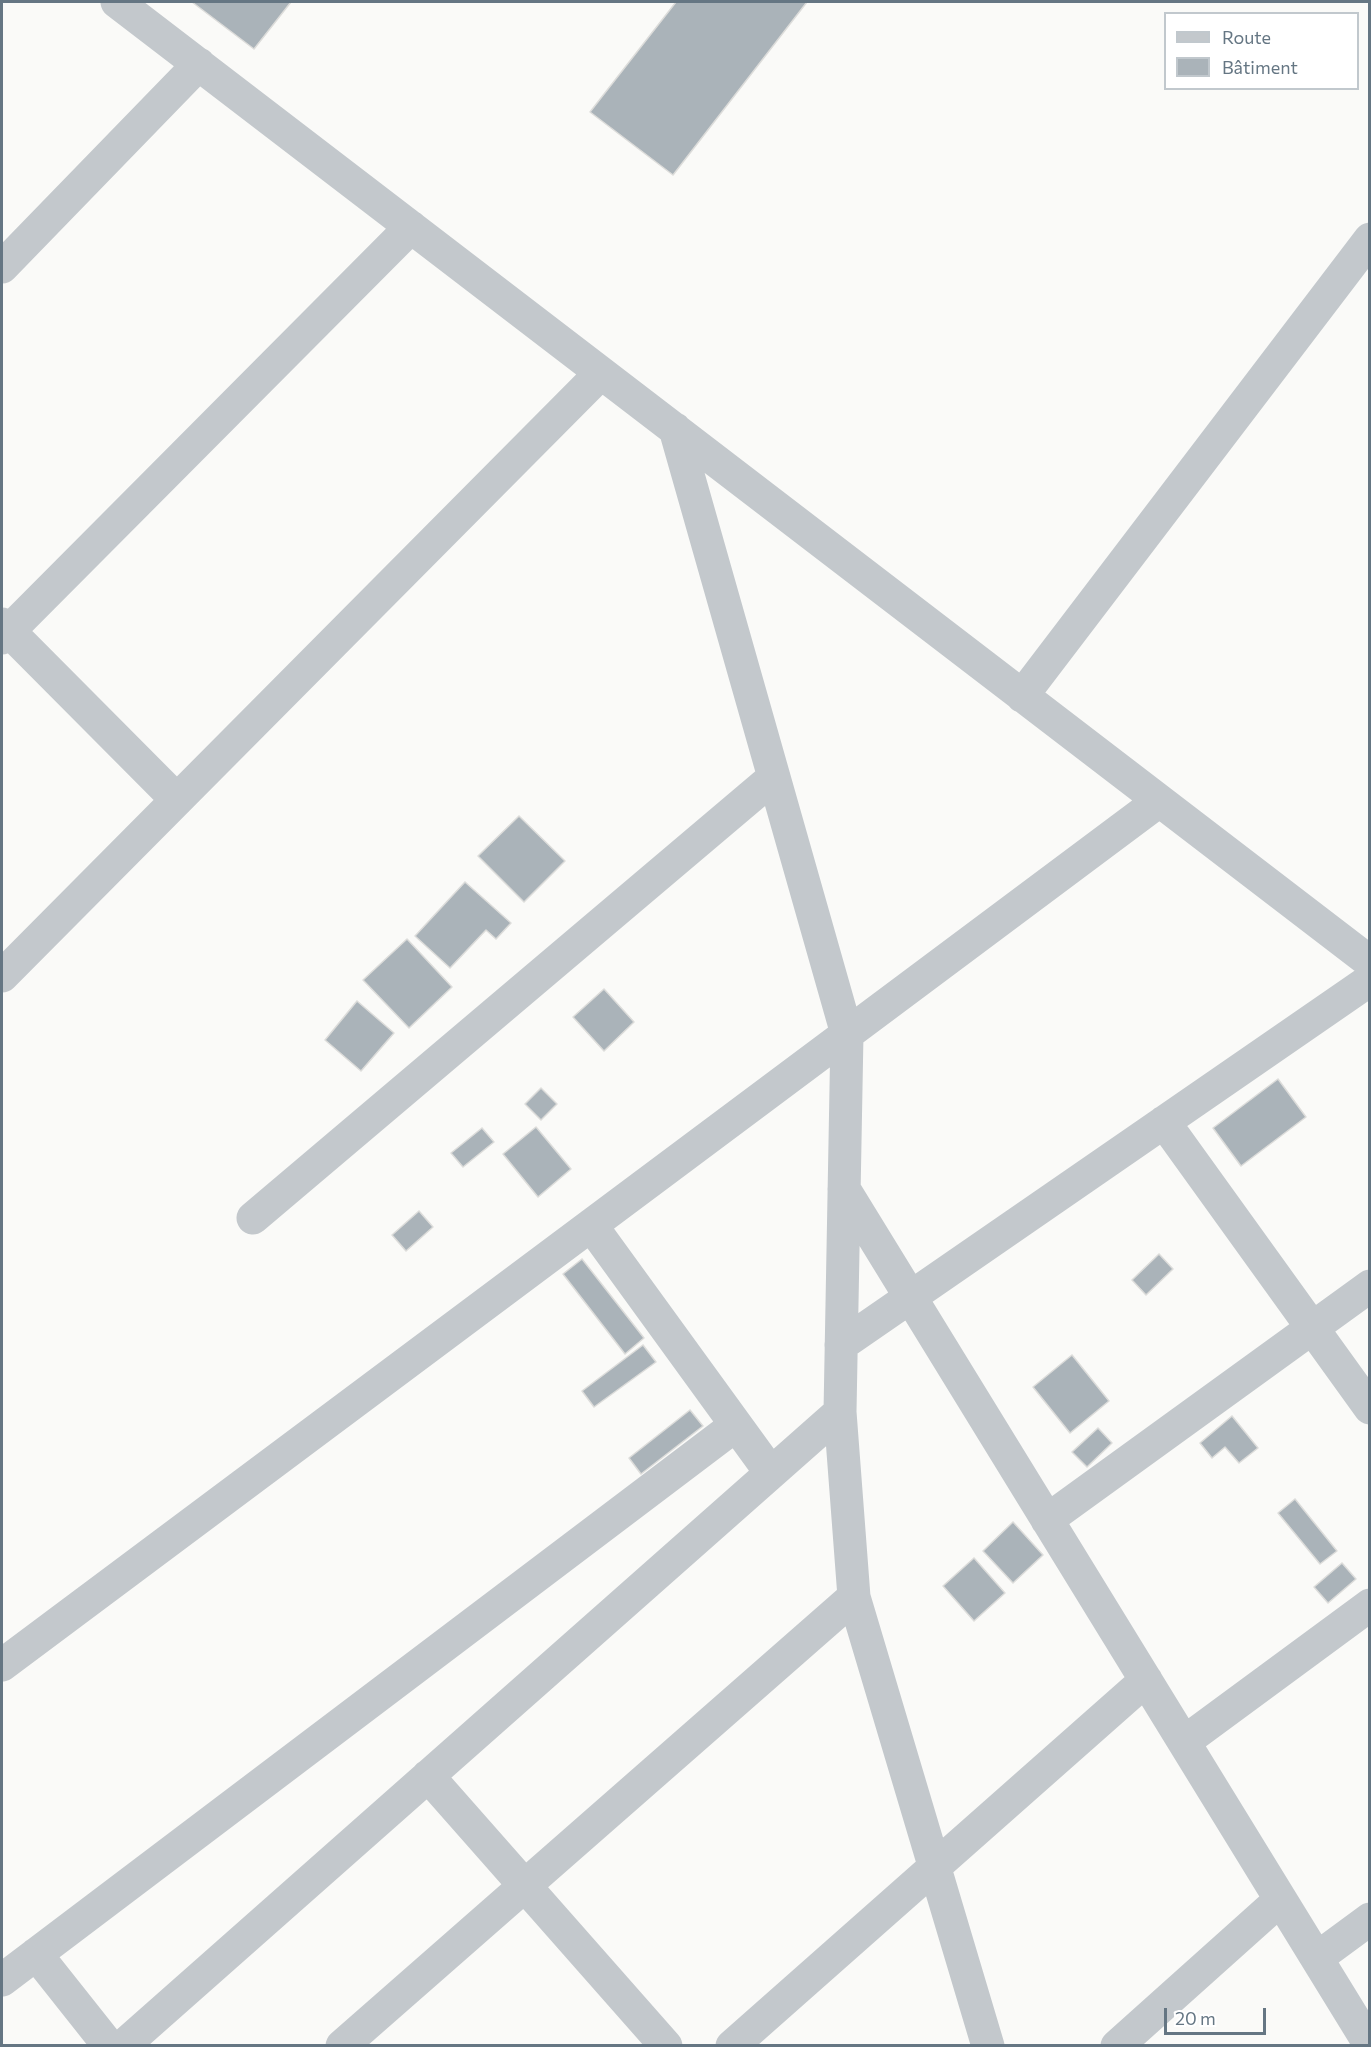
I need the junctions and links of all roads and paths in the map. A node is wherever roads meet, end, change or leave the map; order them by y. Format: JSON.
{"nodes":[{"id":1,"x":121,"y":3,"type":"edge"},
{"id":2,"x":199,"y":64,"type":"junction"},
{"id":3,"x":411,"y":227,"type":"junction"},
{"id":4,"x":1370,"y":239,"type":"edge"},
{"id":5,"x":2,"y":267,"type":"edge"},
{"id":6,"x":601,"y":373,"type":"junction"},
{"id":7,"x":675,"y":429,"type":"junction"},
{"id":8,"x":4,"y":631,"type":"edge"},
{"id":9,"x":1022,"y":696,"type":"junction"},
{"id":10,"x":774,"y":777,"type":"junction"},
{"id":11,"x":177,"y":800,"type":"junction"},
{"id":12,"x":1159,"y":801,"type":"junction"},
{"id":13,"x":1370,"y":962,"type":"edge"},
{"id":14,"x":2,"y":976,"type":"edge"},
{"id":15,"x":1370,"y":980,"type":"edge"},
{"id":16,"x":847,"y":1034,"type":"junction"},
{"id":17,"x":1164,"y":1122,"type":"junction"},
{"id":18,"x":844,"y":1189,"type":"junction"},
{"id":19,"x":253,"y":1218,"type":"dead end"},
{"id":20,"x":591,"y":1225,"type":"junction"},
{"id":21,"x":1370,"y":1286,"type":"edge"},
{"id":22,"x":911,"y":1297,"type":"junction"},
{"id":23,"x":1311,"y":1328,"type":"junction"},
{"id":24,"x":841,"y":1345,"type":"junction"},
{"id":25,"x":1370,"y":1408,"type":"edge"},
{"id":26,"x":840,"y":1412,"type":"junction"},
{"id":27,"x":736,"y":1425,"type":"junction"},
{"id":28,"x":771,"y":1473,"type":"junction"},
{"id":29,"x":1047,"y":1520,"type":"junction"},
{"id":30,"x":854,"y":1597,"type":"junction"},
{"id":31,"x":1370,"y":1605,"type":"edge"},
{"id":32,"x":2,"y":1665,"type":"edge"},
{"id":33,"x":1146,"y":1680,"type":"junction"},
{"id":34,"x":1184,"y":1742,"type":"junction"},
{"id":35,"x":428,"y":1776,"type":"junction"},
{"id":36,"x":934,"y":1867,"type":"junction"},
{"id":37,"x":525,"y":1885,"type":"junction"},
{"id":38,"x":1280,"y":1900,"type":"junction"},
{"id":39,"x":1370,"y":1919,"type":"edge"},
{"id":40,"x":36,"y":1954,"type":"junction"},
{"id":41,"x":1317,"y":1958,"type":"junction"},
{"id":42,"x":2,"y":1980,"type":"edge"},
{"id":43,"x":1370,"y":2045,"type":"edge"},
{"id":44,"x":109,"y":2046,"type":"edge"},
{"id":45,"x":123,"y":2046,"type":"edge"},
{"id":46,"x":342,"y":2046,"type":"edge"},
{"id":47,"x":666,"y":2046,"type":"edge"},
{"id":48,"x":732,"y":2046,"type":"edge"},
{"id":49,"x":988,"y":2046,"type":"edge"},
{"id":50,"x":1117,"y":2046,"type":"edge"}],
"edges":[{"from":1,"to":2,"type":"street"},
{"from":2,"to":3,"type":"street"},
{"from":2,"to":5,"type":"street"},
{"from":3,"to":6,"type":"street"},
{"from":3,"to":8,"type":"street"},
{"from":4,"to":9,"type":"street"},
{"from":6,"to":7,"type":"street"},
{"from":6,"to":11,"type":"street"},
{"from":7,"to":9,"type":"street"},
{"from":7,"to":10,"type":"street"},
{"from":8,"to":11,"type":"street"},
{"from":9,"to":12,"type":"street"},
{"from":10,"to":16,"type":"street"},
{"from":10,"to":19,"type":"street"},
{"from":11,"to":14,"type":"street"},
{"from":12,"to":13,"type":"street"},
{"from":12,"to":16,"type":"street"},
{"from":15,"to":17,"type":"street"},
{"from":16,"to":18,"type":"street"},
{"from":16,"to":20,"type":"street"},
{"from":17,"to":22,"type":"street"},
{"from":17,"to":23,"type":"street"},
{"from":18,"to":22,"type":"street"},
{"from":18,"to":24,"type":"street"},
{"from":20,"to":27,"type":"street"},
{"from":20,"to":32,"type":"street"},
{"from":21,"to":23,"type":"street"},
{"from":22,"to":24,"type":"street"},
{"from":22,"to":29,"type":"street"},
{"from":23,"to":25,"type":"street"},
{"from":23,"to":29,"type":"street"},
{"from":24,"to":26,"type":"street"},
{"from":26,"to":28,"type":"street"},
{"from":26,"to":30,"type":"street"},
{"from":27,"to":28,"type":"street"},
{"from":27,"to":40,"type":"street"},
{"from":28,"to":35,"type":"street"},
{"from":29,"to":33,"type":"street"},
{"from":30,"to":36,"type":"street"},
{"from":30,"to":37,"type":"street"},
{"from":31,"to":34,"type":"street"},
{"from":33,"to":34,"type":"street"},
{"from":33,"to":36,"type":"street"},
{"from":34,"to":38,"type":"street"},
{"from":35,"to":37,"type":"street"},
{"from":35,"to":45,"type":"street"},
{"from":36,"to":48,"type":"street"},
{"from":36,"to":49,"type":"street"},
{"from":37,"to":46,"type":"street"},
{"from":37,"to":47,"type":"street"},
{"from":38,"to":41,"type":"street"},
{"from":38,"to":50,"type":"street"},
{"from":39,"to":41,"type":"street"},
{"from":40,"to":42,"type":"street"},
{"from":40,"to":44,"type":"street"},
{"from":41,"to":43,"type":"street"}]}
